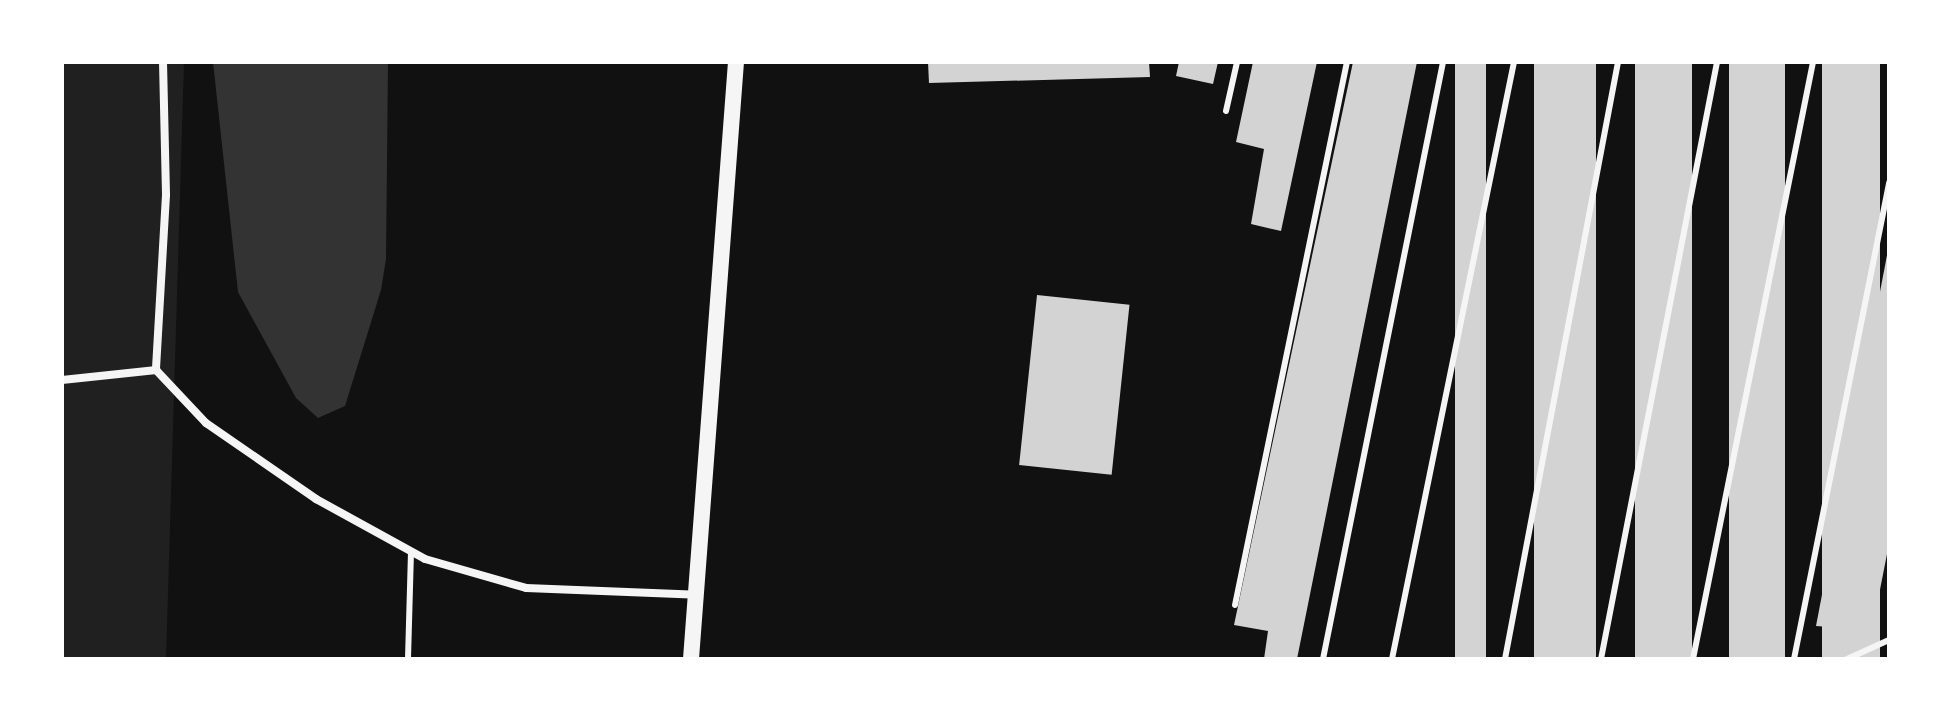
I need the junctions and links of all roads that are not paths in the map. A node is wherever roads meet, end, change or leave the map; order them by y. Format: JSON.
{"nodes":[{"id":1,"x":163,"y":62,"type":"edge"},
{"id":2,"x":736,"y":62,"type":"edge"},
{"id":3,"x":1237,"y":62,"type":"edge"},
{"id":4,"x":1347,"y":62,"type":"edge"},
{"id":5,"x":1443,"y":62,"type":"edge"},
{"id":6,"x":1514,"y":62,"type":"edge"},
{"id":7,"x":1618,"y":62,"type":"edge"},
{"id":8,"x":1717,"y":62,"type":"edge"},
{"id":9,"x":1813,"y":62,"type":"edge"},
{"id":10,"x":1226,"y":111,"type":"dead end"},
{"id":11,"x":1889,"y":182,"type":"edge"},
{"id":12,"x":156,"y":370,"type":"junction"},
{"id":13,"x":62,"y":380,"type":"edge"},
{"id":14,"x":411,"y":552,"type":"junction"},
{"id":15,"x":697,"y":595,"type":"junction"},
{"id":16,"x":1235,"y":605,"type":"dead end"},
{"id":17,"x":1889,"y":640,"type":"edge"},
{"id":18,"x":408,"y":659,"type":"edge"},
{"id":19,"x":691,"y":659,"type":"edge"},
{"id":20,"x":1323,"y":659,"type":"edge"},
{"id":21,"x":1392,"y":659,"type":"edge"},
{"id":22,"x":1505,"y":659,"type":"edge"},
{"id":23,"x":1601,"y":659,"type":"edge"},
{"id":24,"x":1693,"y":659,"type":"edge"},
{"id":25,"x":1794,"y":659,"type":"edge"},
{"id":26,"x":1847,"y":659,"type":"edge"}],
"edges":[{"from":1,"to":12,"type":"street"},
{"from":2,"to":15,"type":"main road"},
{"from":3,"to":10,"type":"lane"},
{"from":4,"to":16,"type":"lane"},
{"from":5,"to":20,"type":"lane"},
{"from":6,"to":21,"type":"lane"},
{"from":7,"to":22,"type":"lane"},
{"from":8,"to":23,"type":"lane"},
{"from":9,"to":24,"type":"lane"},
{"from":11,"to":25,"type":"lane"},
{"from":12,"to":13,"type":"street"},
{"from":12,"to":14,"type":"street"},
{"from":14,"to":15,"type":"street"},
{"from":14,"to":18,"type":"lane"},
{"from":15,"to":19,"type":"main road"},
{"from":17,"to":26,"type":"lane"}]}
